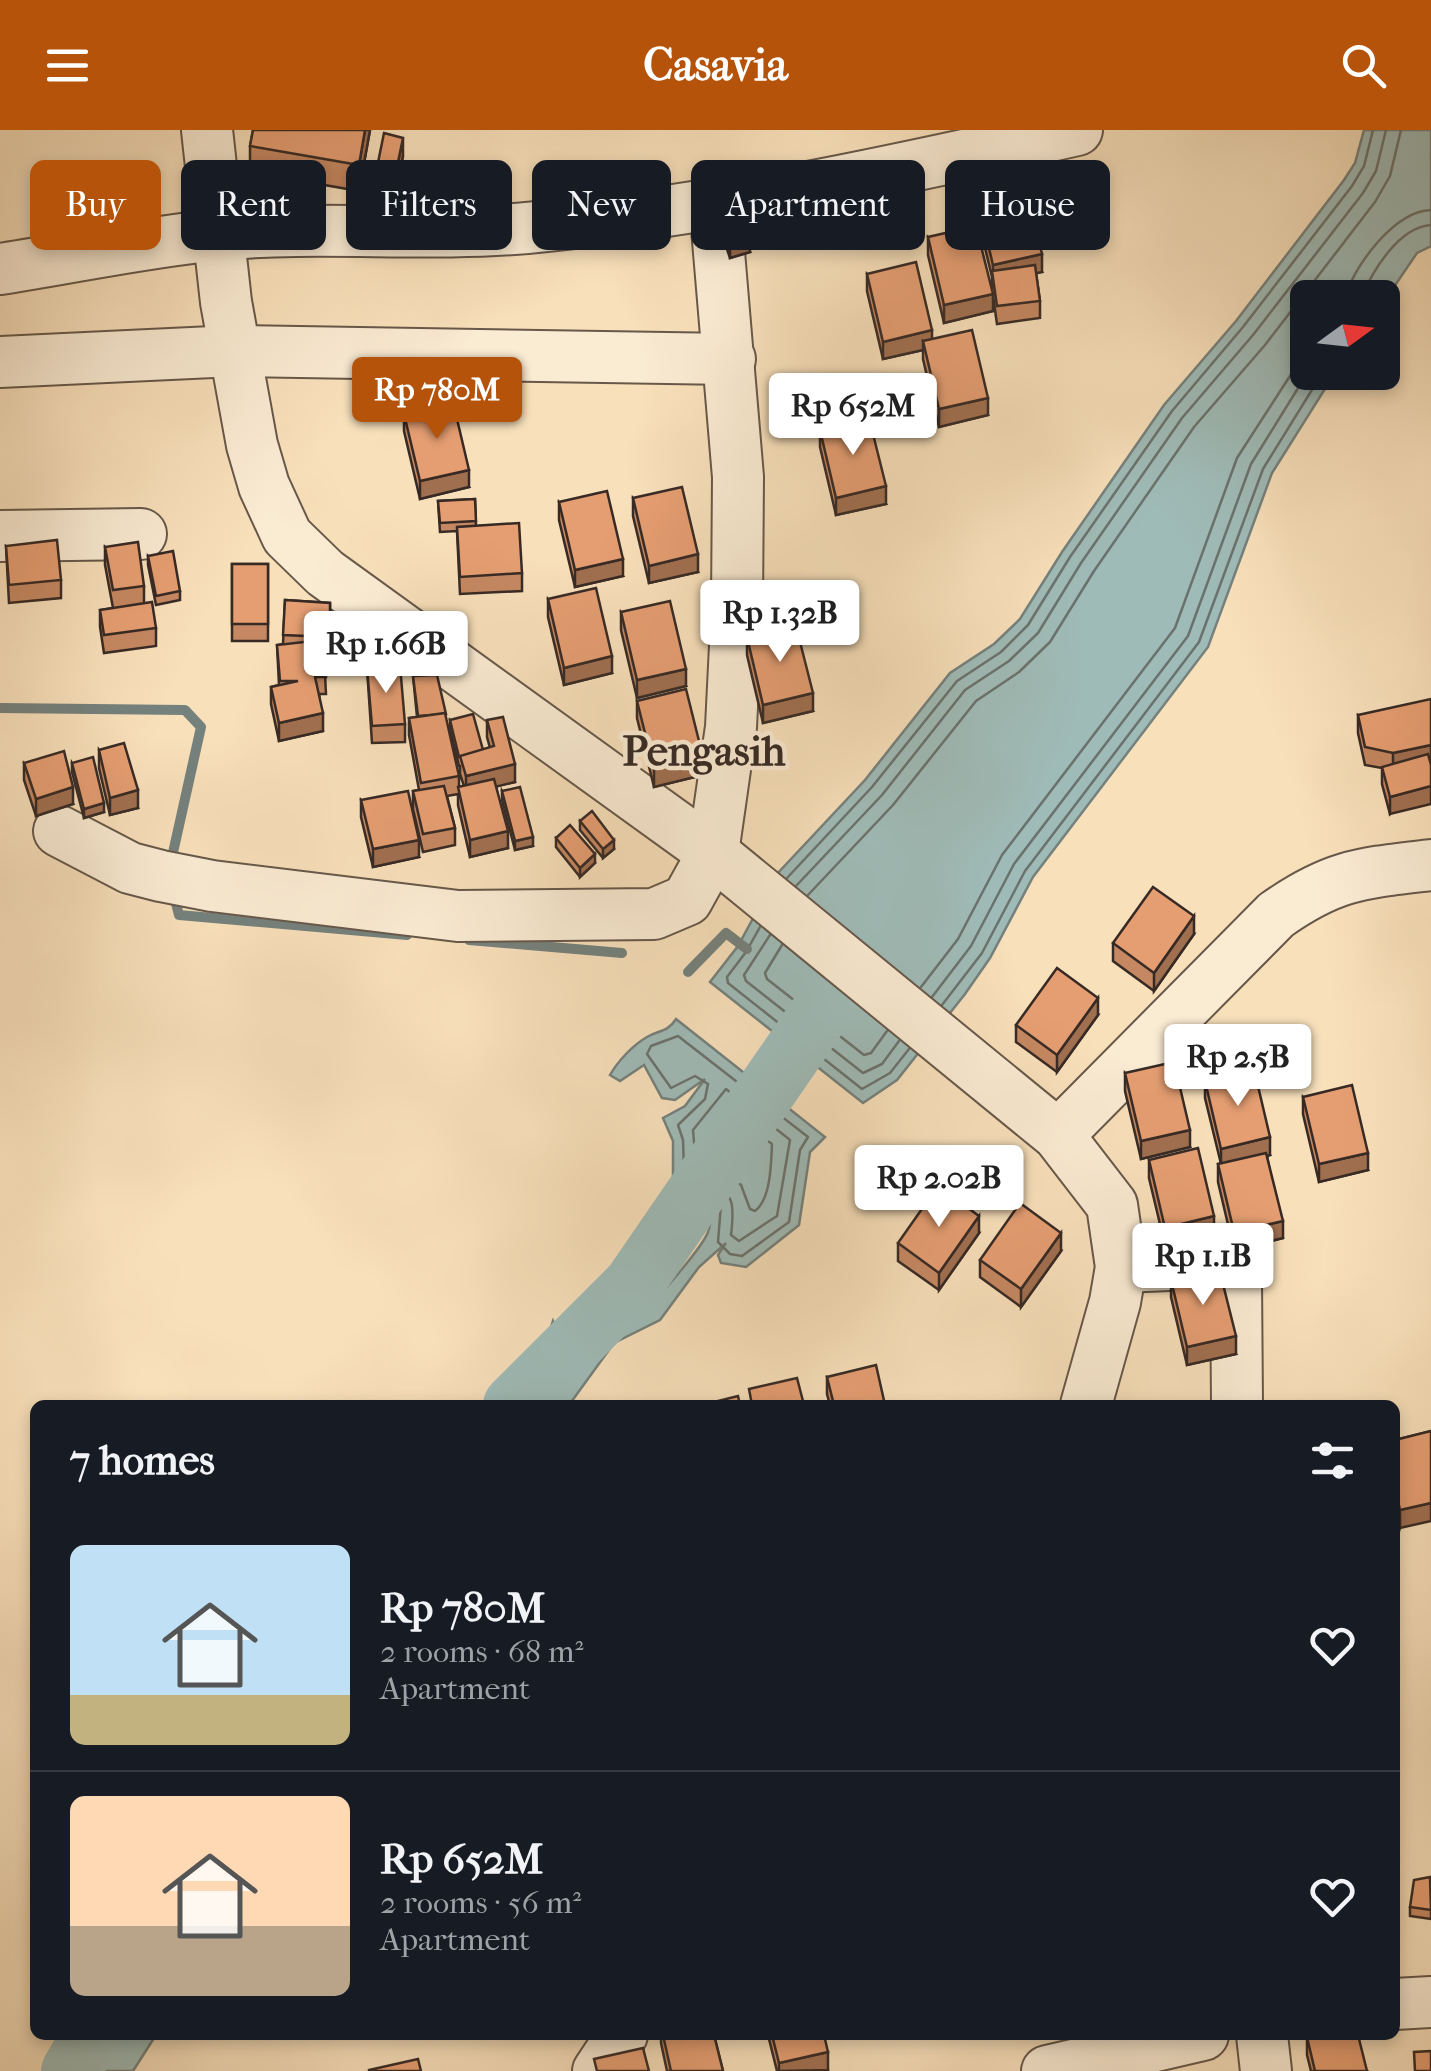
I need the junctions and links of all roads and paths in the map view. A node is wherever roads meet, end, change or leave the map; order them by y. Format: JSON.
{"nodes":[{"id":1,"x":207,"y":130,"type":"edge"},
{"id":2,"x":1077,"y":130,"type":"edge"},
{"id":3,"x":210,"y":160,"type":"edge"},
{"id":4,"x":925,"y":164,"type":"edge"},
{"id":5,"x":691,"y":209,"type":"edge"},
{"id":6,"x":326,"y":232,"type":"edge"},
{"id":7,"x":181,"y":241,"type":"edge"},
{"id":8,"x":219,"y":250,"type":"edge"},
{"id":9,"x":719,"y":250,"type":"edge"},
{"id":10,"x":0,"y":269,"type":"edge"},
{"id":11,"x":234,"y":350,"type":"junction"},
{"id":12,"x":730,"y":359,"type":"junction"},
{"id":13,"x":0,"y":362,"type":"edge"},
{"id":14,"x":142,"y":534,"type":"dead end"},
{"id":15,"x":0,"y":536,"type":"edge"},
{"id":16,"x":59,"y":831,"type":"dead end"},
{"id":17,"x":724,"y":862,"type":"junction"},
{"id":18,"x":1431,"y":865,"type":"edge"},
{"id":19,"x":1058,"y":1135,"type":"junction"},
{"id":20,"x":1121,"y":1267,"type":"junction"},
{"id":21,"x":1087,"y":1400,"type":"edge"},
{"id":22,"x":1237,"y":1400,"type":"edge"},
{"id":23,"x":1431,"y":2002,"type":"edge"},
{"id":24,"x":1400,"y":2004,"type":"edge"},
{"id":25,"x":619,"y":2040,"type":"edge"},
{"id":26,"x":1181,"y":2040,"type":"edge"},
{"id":27,"x":1263,"y":2040,"type":"edge"},
{"id":28,"x":598,"y":2071,"type":"edge"},
{"id":29,"x":1048,"y":2071,"type":"edge"},
{"id":30,"x":1266,"y":2071,"type":"edge"}],
"edges":[{"from":1,"to":3,"type":"street"},
{"from":2,"to":4,"type":"street"},
{"from":5,"to":6,"type":"street"},
{"from":7,"to":10,"type":"street"},
{"from":8,"to":11,"type":"street"},
{"from":9,"to":12,"type":"street"},
{"from":11,"to":12,"type":"street"},
{"from":11,"to":13,"type":"street"},
{"from":11,"to":17,"type":"street"},
{"from":12,"to":17,"type":"street"},
{"from":14,"to":15,"type":"street"},
{"from":16,"to":17,"type":"street"},
{"from":17,"to":19,"type":"street"},
{"from":18,"to":19,"type":"street"},
{"from":19,"to":20,"type":"street"},
{"from":20,"to":21,"type":"street"},
{"from":20,"to":22,"type":"street"},
{"from":23,"to":24,"type":"street"},
{"from":25,"to":28,"type":"street"},
{"from":26,"to":29,"type":"street"},
{"from":27,"to":30,"type":"street"}]}
